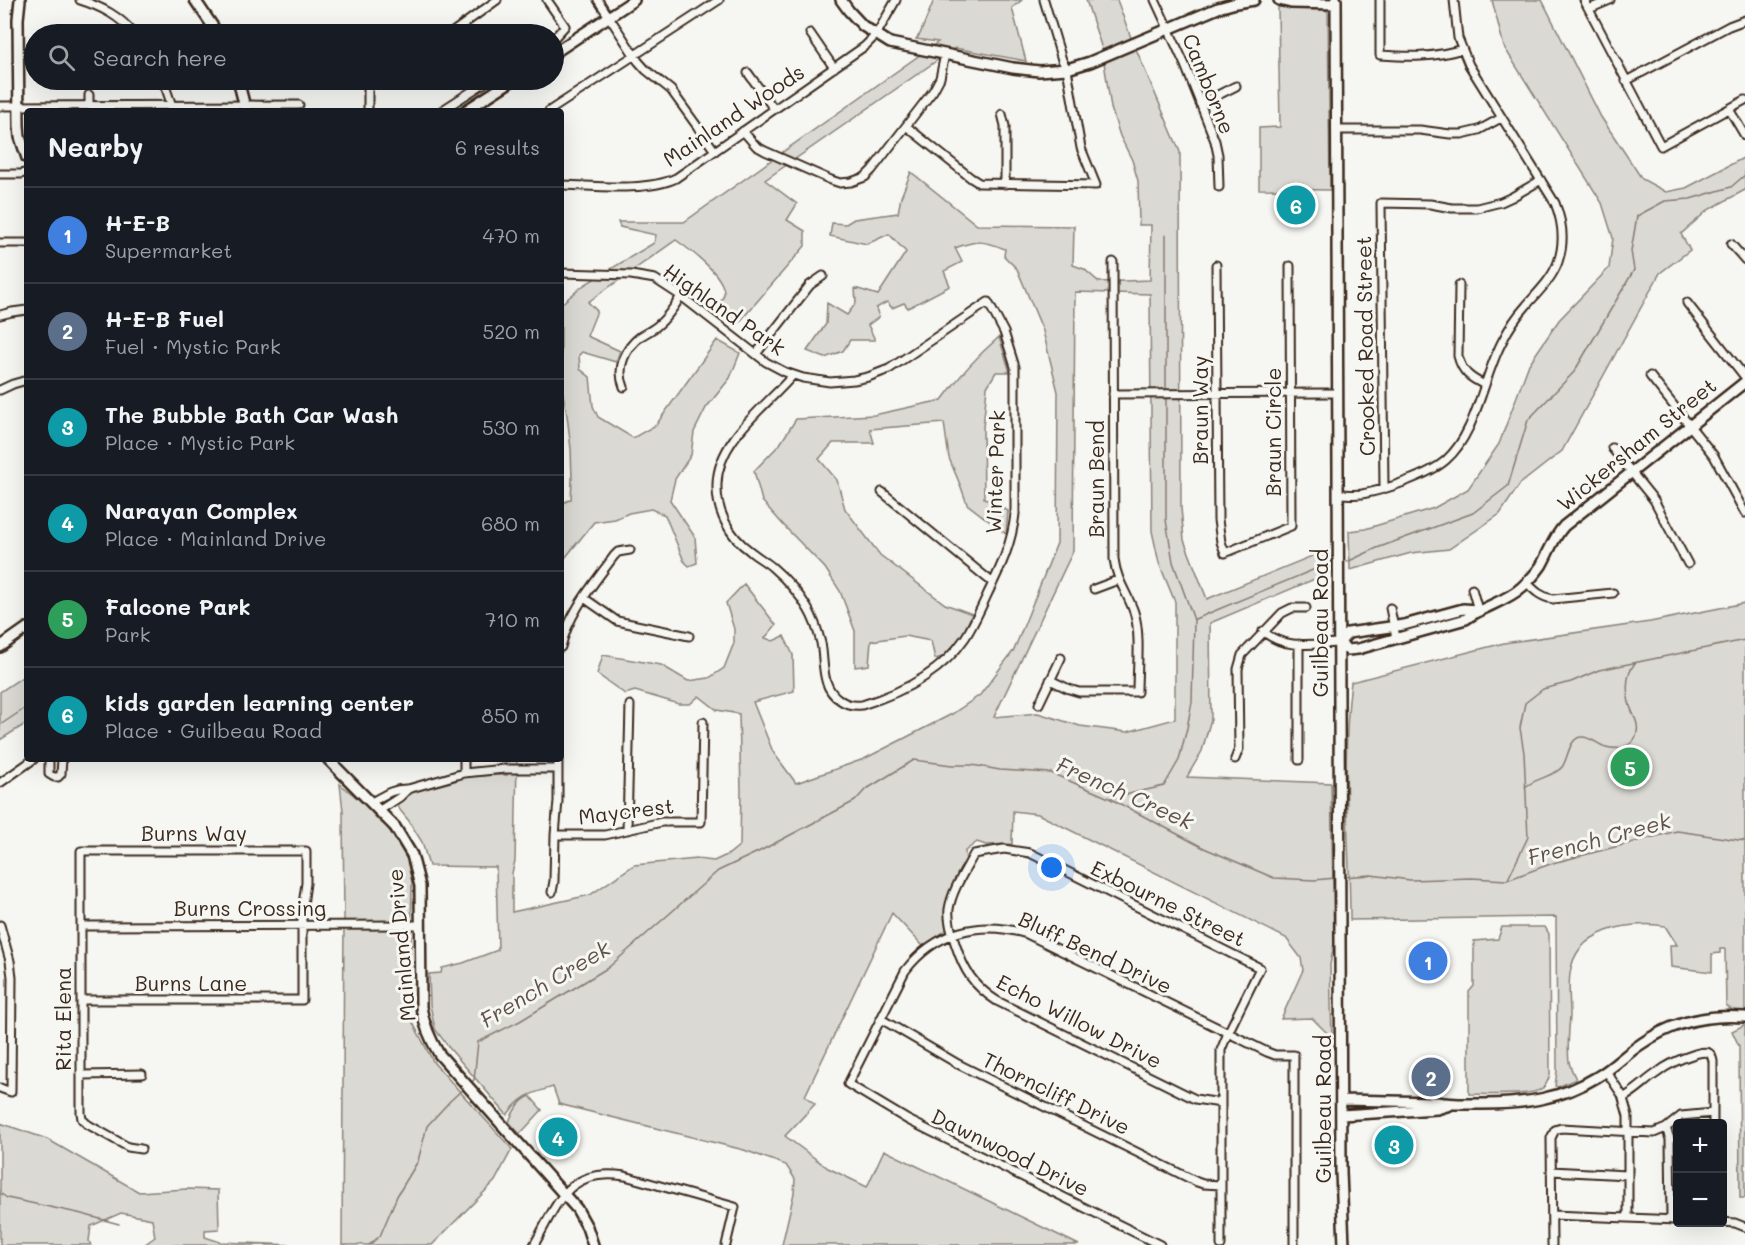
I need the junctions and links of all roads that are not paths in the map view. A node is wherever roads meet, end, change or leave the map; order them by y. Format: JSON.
{"nodes":[{"id":1,"x":20,"y":0,"type":"edge"},
{"id":2,"x":80,"y":0,"type":"edge"},
{"id":3,"x":195,"y":0,"type":"edge"},
{"id":4,"x":497,"y":0,"type":"edge"},
{"id":5,"x":547,"y":0,"type":"edge"},
{"id":6,"x":598,"y":0,"type":"edge"},
{"id":7,"x":634,"y":0,"type":"edge"},
{"id":8,"x":718,"y":0,"type":"edge"},
{"id":9,"x":841,"y":0,"type":"edge"},
{"id":10,"x":896,"y":0,"type":"edge"},
{"id":11,"x":1044,"y":0,"type":"edge"},
{"id":12,"x":1155,"y":0,"type":"edge"},
{"id":13,"x":1254,"y":0,"type":"edge"},
{"id":14,"x":1279,"y":0,"type":"edge"},
{"id":15,"x":1380,"y":0,"type":"edge"},
{"id":16,"x":1454,"y":0,"type":"edge"},
{"id":17,"x":1584,"y":0,"type":"edge"},
{"id":18,"x":1610,"y":0,"type":"edge"},
{"id":19,"x":1336,"y":2,"type":"edge"},
{"id":20,"x":1589,"y":9,"type":"junction"},
{"id":21,"x":609,"y":16,"type":"junction"},
{"id":22,"x":1745,"y":20,"type":"edge"},
{"id":23,"x":124,"y":24,"type":"edge"},
{"id":24,"x":211,"y":24,"type":"edge"},
{"id":25,"x":464,"y":24,"type":"edge"},
{"id":26,"x":564,"y":24,"type":"edge"},
{"id":27,"x":1167,"y":30,"type":"junction"},
{"id":28,"x":810,"y":33,"type":"dead end"},
{"id":29,"x":876,"y":35,"type":"junction"},
{"id":30,"x":564,"y":46,"type":"edge"},
{"id":31,"x":1462,"y":49,"type":"junction"},
{"id":32,"x":945,"y":54,"type":"junction"},
{"id":33,"x":635,"y":56,"type":"junction"},
{"id":34,"x":834,"y":68,"type":"junction"},
{"id":35,"x":1067,"y":69,"type":"junction"},
{"id":36,"x":748,"y":74,"type":"dead end"},
{"id":37,"x":1626,"y":81,"type":"junction"},
{"id":38,"x":1236,"y":86,"type":"dead end"},
{"id":39,"x":166,"y":90,"type":"edge"},
{"id":40,"x":241,"y":90,"type":"edge"},
{"id":41,"x":368,"y":90,"type":"edge"},
{"id":42,"x":474,"y":90,"type":"edge"},
{"id":43,"x":498,"y":90,"type":"edge"},
{"id":44,"x":89,"y":95,"type":"dead end"},
{"id":45,"x":1745,"y":100,"type":"edge"},
{"id":46,"x":1200,"y":104,"type":"junction"},
{"id":47,"x":299,"y":105,"type":"dead end"},
{"id":48,"x":0,"y":106,"type":"edge"},
{"id":49,"x":18,"y":106,"type":"junction"},
{"id":50,"x":89,"y":106,"type":"junction"},
{"id":51,"x":172,"y":106,"type":"junction"},
{"id":52,"x":246,"y":108,"type":"edge"},
{"id":53,"x":368,"y":108,"type":"edge"},
{"id":54,"x":446,"y":108,"type":"edge"},
{"id":55,"x":470,"y":108,"type":"edge"},
{"id":56,"x":554,"y":108,"type":"edge"},
{"id":57,"x":774,"y":109,"type":"junction"},
{"id":58,"x":1729,"y":109,"type":"junction"},
{"id":59,"x":1002,"y":114,"type":"dead end"},
{"id":60,"x":1501,"y":118,"type":"junction"},
{"id":61,"x":906,"y":126,"type":"junction"},
{"id":62,"x":1336,"y":130,"type":"junction"},
{"id":63,"x":743,"y":131,"type":"junction"},
{"id":64,"x":1745,"y":136,"type":"edge"},
{"id":65,"x":24,"y":149,"type":"edge"},
{"id":66,"x":715,"y":151,"type":"junction"},
{"id":67,"x":24,"y":173,"type":"edge"},
{"id":68,"x":0,"y":174,"type":"edge"},
{"id":69,"x":1541,"y":180,"type":"junction"},
{"id":70,"x":1005,"y":184,"type":"junction"},
{"id":71,"x":564,"y":185,"type":"edge"},
{"id":72,"x":1219,"y":187,"type":"dead end"},
{"id":73,"x":0,"y":243,"type":"edge"},
{"id":74,"x":24,"y":243,"type":"edge"},
{"id":75,"x":1731,"y":244,"type":"dead end"},
{"id":76,"x":1745,"y":260,"type":"edge"},
{"id":77,"x":1113,"y":262,"type":"dead end"},
{"id":78,"x":1216,"y":265,"type":"dead end"},
{"id":79,"x":1290,"y":266,"type":"dead end"},
{"id":80,"x":564,"y":273,"type":"edge"},
{"id":81,"x":823,"y":276,"type":"dead end"},
{"id":82,"x":1459,"y":285,"type":"dead end"},
{"id":83,"x":681,"y":296,"type":"junction"},
{"id":84,"x":988,"y":302,"type":"joint"},
{"id":85,"x":1687,"y":303,"type":"dead end"},
{"id":86,"x":24,"y":310,"type":"edge"},
{"id":87,"x":0,"y":315,"type":"edge"},
{"id":88,"x":756,"y":354,"type":"junction"},
{"id":89,"x":793,"y":375,"type":"junction"},
{"id":90,"x":1650,"y":376,"type":"dead end"},
{"id":91,"x":1745,"y":377,"type":"edge"},
{"id":92,"x":24,"y":381,"type":"edge"},
{"id":93,"x":1745,"y":382,"type":"edge"},
{"id":94,"x":1485,"y":385,"type":"junction"},
{"id":95,"x":624,"y":387,"type":"dead end"},
{"id":96,"x":0,"y":390,"type":"edge"},
{"id":97,"x":1113,"y":393,"type":"junction"},
{"id":98,"x":1290,"y":393,"type":"junction"},
{"id":99,"x":1338,"y":393,"type":"junction"},
{"id":100,"x":1217,"y":394,"type":"junction"},
{"id":101,"x":1690,"y":426,"type":"junction"},
{"id":102,"x":1612,"y":448,"type":"dead end"},
{"id":103,"x":1632,"y":472,"type":"junction"},
{"id":104,"x":1384,"y":488,"type":"junction"},
{"id":105,"x":882,"y":492,"type":"dead end"},
{"id":106,"x":1339,"y":494,"type":"junction"},
{"id":107,"x":1745,"y":513,"type":"edge"},
{"id":108,"x":630,"y":550,"type":"dead end"},
{"id":109,"x":1226,"y":553,"type":"joint"},
{"id":110,"x":1689,"y":564,"type":"dead end"},
{"id":111,"x":1118,"y":580,"type":"junction"},
{"id":112,"x":993,"y":583,"type":"junction"},
{"id":113,"x":1527,"y":583,"type":"junction"},
{"id":114,"x":1472,"y":588,"type":"dead end"},
{"id":115,"x":1094,"y":589,"type":"dead end"},
{"id":116,"x":1613,"y":593,"type":"dead end"},
{"id":117,"x":584,"y":598,"type":"junction"},
{"id":118,"x":1306,"y":608,"type":"dead end"},
{"id":119,"x":1390,"y":608,"type":"dead end"},
{"id":120,"x":1478,"y":610,"type":"junction"},
{"id":121,"x":1394,"y":627,"type":"junction"},
{"id":122,"x":24,"y":630,"type":"edge"},
{"id":123,"x":1263,"y":631,"type":"junction"},
{"id":124,"x":689,"y":636,"type":"dead end"},
{"id":125,"x":564,"y":638,"type":"edge"},
{"id":126,"x":1396,"y":638,"type":"junction"},
{"id":127,"x":1339,"y":643,"type":"junction"},
{"id":128,"x":1299,"y":644,"type":"junction"},
{"id":129,"x":0,"y":646,"type":"edge"},
{"id":130,"x":1061,"y":658,"type":"dead end"},
{"id":131,"x":1050,"y":680,"type":"junction"},
{"id":132,"x":1039,"y":704,"type":"dead end"},
{"id":133,"x":630,"y":705,"type":"dead end"},
{"id":134,"x":703,"y":722,"type":"dead end"},
{"id":135,"x":1235,"y":759,"type":"dead end"},
{"id":136,"x":1299,"y":760,"type":"dead end"},
{"id":137,"x":30,"y":762,"type":"edge"},
{"id":138,"x":49,"y":762,"type":"edge"},
{"id":139,"x":62,"y":762,"type":"edge"},
{"id":140,"x":331,"y":762,"type":"edge"},
{"id":141,"x":464,"y":762,"type":"edge"},
{"id":142,"x":558,"y":762,"type":"edge"},
{"id":143,"x":558,"y":769,"type":"junction"},
{"id":144,"x":464,"y":773,"type":"junction"},
{"id":145,"x":0,"y":783,"type":"edge"},
{"id":146,"x":408,"y":789,"type":"junction"},
{"id":147,"x":372,"y":802,"type":"junction"},
{"id":148,"x":380,"y":810,"type":"junction"},
{"id":149,"x":627,"y":830,"type":"junction"},
{"id":150,"x":555,"y":835,"type":"junction"},
{"id":151,"x":81,"y":851,"type":"joint"},
{"id":152,"x":552,"y":892,"type":"dead end"},
{"id":153,"x":0,"y":925,"type":"edge"},
{"id":154,"x":302,"y":925,"type":"junction"},
{"id":155,"x":420,"y":925,"type":"junction"},
{"id":156,"x":81,"y":926,"type":"junction"},
{"id":157,"x":952,"y":935,"type":"junction"},
{"id":158,"x":81,"y":1000,"type":"junction"},
{"id":159,"x":1745,"y":1017,"type":"edge"},
{"id":160,"x":881,"y":1019,"type":"junction"},
{"id":161,"x":1228,"y":1033,"type":"junction"},
{"id":162,"x":1606,"y":1071,"type":"junction"},
{"id":163,"x":142,"y":1074,"type":"dead end"},
{"id":164,"x":81,"y":1075,"type":"junction"},
{"id":165,"x":848,"y":1084,"type":"joint"},
{"id":166,"x":0,"y":1088,"type":"edge"},
{"id":167,"x":1623,"y":1098,"type":"junction"},
{"id":168,"x":1342,"y":1100,"type":"junction"},
{"id":169,"x":1221,"y":1103,"type":"junction"},
{"id":170,"x":1451,"y":1105,"type":"junction"},
{"id":171,"x":1713,"y":1113,"type":"junction"},
{"id":172,"x":1342,"y":1115,"type":"junction"},
{"id":173,"x":1713,"y":1119,"type":"edge"},
{"id":174,"x":1666,"y":1128,"type":"junction"},
{"id":175,"x":1628,"y":1132,"type":"junction"},
{"id":176,"x":141,"y":1149,"type":"dead end"},
{"id":177,"x":1551,"y":1171,"type":"junction"},
{"id":178,"x":1628,"y":1174,"type":"junction"},
{"id":179,"x":1221,"y":1185,"type":"junction"},
{"id":180,"x":564,"y":1193,"type":"junction"},
{"id":181,"x":1673,"y":1200,"type":"edge"},
{"id":182,"x":1552,"y":1215,"type":"junction"},
{"id":183,"x":1628,"y":1218,"type":"junction"},
{"id":184,"x":1673,"y":1220,"type":"edge"},
{"id":185,"x":1727,"y":1222,"type":"edge"},
{"id":186,"x":1745,"y":1227,"type":"edge"},
{"id":187,"x":534,"y":1245,"type":"edge"},
{"id":188,"x":593,"y":1245,"type":"edge"},
{"id":189,"x":726,"y":1245,"type":"edge"},
{"id":190,"x":1160,"y":1245,"type":"edge"},
{"id":191,"x":1221,"y":1245,"type":"edge"},
{"id":192,"x":1294,"y":1245,"type":"edge"},
{"id":193,"x":1344,"y":1245,"type":"edge"},
{"id":194,"x":1552,"y":1245,"type":"edge"}],
"edges":[{"from":1,"to":49,"type":"main road"},
{"from":2,"to":23,"type":"street"},
{"from":3,"to":24,"type":"main road"},
{"from":4,"to":25,"type":"street"},
{"from":5,"to":26,"type":"street"},
{"from":6,"to":21,"type":"street"},
{"from":7,"to":21,"type":"main road"},
{"from":8,"to":33,"type":"street"},
{"from":9,"to":29,"type":"main road"},
{"from":10,"to":29,"type":"street","name":"Mainland Woods"},
{"from":11,"to":35,"type":"street"},
{"from":12,"to":27,"type":"street","name":"Camborne"},
{"from":13,"to":27,"type":"main road"},
{"from":14,"to":19,"type":"main road"},
{"from":15,"to":31,"type":"street"},
{"from":16,"to":31,"type":"street"},
{"from":17,"to":20,"type":"street"},
{"from":18,"to":20,"type":"street"},
{"from":19,"to":62,"type":"main road","name":"Guilbeau Road"},
{"from":20,"to":37,"type":"street"},
{"from":21,"to":30,"type":"main road"},
{"from":21,"to":33,"type":"street"},
{"from":22,"to":37,"type":"street"},
{"from":27,"to":35,"type":"main road"},
{"from":27,"to":46,"type":"street","name":"Camborne"},
{"from":28,"to":34,"type":"street"},
{"from":29,"to":32,"type":"main road"},
{"from":29,"to":34,"type":"street","name":"Mainland Woods"},
{"from":31,"to":60,"type":"street"},
{"from":32,"to":35,"type":"main road"},
{"from":32,"to":61,"type":"street"},
{"from":33,"to":56,"type":"street"},
{"from":33,"to":66,"type":"street"},
{"from":34,"to":57,"type":"street","name":"Mainland Woods"},
{"from":35,"to":70,"type":"street"},
{"from":36,"to":57,"type":"street"},
{"from":37,"to":58,"type":"street"},
{"from":38,"to":46,"type":"street"},
{"from":39,"to":51,"type":"street"},
{"from":40,"to":52,"type":"main road"},
{"from":41,"to":53,"type":"street"},
{"from":42,"to":54,"type":"street"},
{"from":43,"to":55,"type":"main road"},
{"from":44,"to":50,"type":"street"},
{"from":45,"to":58,"type":"street"},
{"from":46,"to":72,"type":"street","name":"Camborne"},
{"from":47,"to":52,"type":"street"},
{"from":48,"to":49,"type":"street"},
{"from":49,"to":50,"type":"street"},
{"from":49,"to":65,"type":"main road"},
{"from":50,"to":51,"type":"street"},
{"from":51,"to":52,"type":"street"},
{"from":57,"to":63,"type":"street","name":"Mainland Woods"},
{"from":58,"to":64,"type":"street"},
{"from":59,"to":70,"type":"street"},
{"from":60,"to":62,"type":"street"},
{"from":60,"to":69,"type":"street"},
{"from":61,"to":63,"type":"street"},
{"from":61,"to":70,"type":"street"},
{"from":62,"to":99,"type":"main road","name":"Guilbeau Road"},
{"from":63,"to":66,"type":"street","name":"Mainland Woods"},
{"from":66,"to":71,"type":"street","name":"Mainland Woods"},
{"from":67,"to":68,"type":"street"},
{"from":69,"to":94,"type":"street"},
{"from":69,"to":104,"type":"street","name":"Crooked Road Street"},
{"from":73,"to":74,"type":"street"},
{"from":75,"to":76,"type":"street"},
{"from":77,"to":97,"type":"street","name":"Braun Bend"},
{"from":78,"to":100,"type":"street","name":"Braun Way"},
{"from":79,"to":98,"type":"street","name":"Braun Circle"},
{"from":80,"to":83,"type":"street","name":"Highland Park"},
{"from":81,"to":88,"type":"street"},
{"from":82,"to":94,"type":"street"},
{"from":83,"to":88,"type":"street","name":"Highland Park"},
{"from":83,"to":95,"type":"street"},
{"from":84,"to":89,"type":"street","name":"Highland Park"},
{"from":84,"to":112,"type":"street","name":"Winter Park"},
{"from":85,"to":91,"type":"street"},
{"from":86,"to":87,"type":"street"},
{"from":88,"to":89,"type":"street","name":"Highland Park"},
{"from":89,"to":112,"type":"street","name":"Winter Park"},
{"from":90,"to":101,"type":"street"},
{"from":92,"to":96,"type":"street"},
{"from":93,"to":101,"type":"main road","name":"Wickersham Street"},
{"from":94,"to":104,"type":"street"},
{"from":97,"to":100,"type":"street"},
{"from":97,"to":111,"type":"street","name":"Braun Bend"},
{"from":98,"to":99,"type":"street"},
{"from":98,"to":100,"type":"street"},
{"from":98,"to":109,"type":"street","name":"Braun Circle"},
{"from":99,"to":106,"type":"main road","name":"Guilbeau Road"},
{"from":100,"to":109,"type":"street","name":"Braun Way"},
{"from":101,"to":103,"type":"main road","name":"Wickersham Street"},
{"from":101,"to":107,"type":"street"},
{"from":102,"to":103,"type":"street"},
{"from":103,"to":110,"type":"street"},
{"from":103,"to":113,"type":"main road","name":"Wickersham Street"},
{"from":104,"to":106,"type":"street"},
{"from":105,"to":112,"type":"street"},
{"from":106,"to":127,"type":"main road","name":"Guilbeau Road"},
{"from":108,"to":117,"type":"street"},
{"from":111,"to":115,"type":"street"},
{"from":111,"to":131,"type":"street","name":"Braun Bend"},
{"from":113,"to":116,"type":"street"},
{"from":113,"to":120,"type":"main road","name":"Wickersham Street"},
{"from":114,"to":120,"type":"street"},
{"from":117,"to":124,"type":"street"},
{"from":117,"to":125,"type":"street"},
{"from":118,"to":123,"type":"street"},
{"from":119,"to":121,"type":"street"},
{"from":120,"to":121,"type":"main road","name":"Wickersham Street"},
{"from":120,"to":126,"type":"main road","name":"Wickersham Street"},
{"from":121,"to":126,"type":"street"},
{"from":121,"to":127,"type":"main road","name":"Wickersham Street"},
{"from":122,"to":129,"type":"main road"},
{"from":123,"to":128,"type":"street","name":"Wickersham Street"},
{"from":123,"to":135,"type":"street"},
{"from":126,"to":127,"type":"main road","name":"Wickersham Street"},
{"from":127,"to":128,"type":"street","name":"Wickersham Street"},
{"from":127,"to":168,"type":"main road","name":"Guilbeau Road"},
{"from":128,"to":136,"type":"street"},
{"from":130,"to":131,"type":"street"},
{"from":131,"to":132,"type":"street"},
{"from":133,"to":149,"type":"street"},
{"from":134,"to":149,"type":"street","name":"Maycrest"},
{"from":137,"to":145,"type":"street"},
{"from":138,"to":139,"type":"street"},
{"from":140,"to":147,"type":"main road","name":"Mainland Drive"},
{"from":141,"to":144,"type":"street"},
{"from":142,"to":143,"type":"street"},
{"from":143,"to":144,"type":"street"},
{"from":143,"to":150,"type":"street"},
{"from":144,"to":146,"type":"street"},
{"from":146,"to":147,"type":"street"},
{"from":146,"to":148,"type":"street"},
{"from":147,"to":148,"type":"main road","name":"Mainland Drive"},
{"from":148,"to":155,"type":"main road","name":"Mainland Drive"},
{"from":149,"to":150,"type":"street","name":"Maycrest"},
{"from":150,"to":152,"type":"street"},
{"from":151,"to":154,"type":"street","name":"Burns Way"},
{"from":151,"to":156,"type":"street","name":"Rita Elena"},
{"from":153,"to":166,"type":"street"},
{"from":154,"to":155,"type":"street","name":"Burns Crossing"},
{"from":154,"to":156,"type":"street","name":"Burns Crossing"},
{"from":154,"to":158,"type":"street","name":"Burns Lane"},
{"from":155,"to":180,"type":"main road","name":"Mainland Drive"},
{"from":156,"to":158,"type":"street","name":"Rita Elena"},
{"from":157,"to":160,"type":"street","name":"Bluff Bend Drive"},
{"from":157,"to":161,"type":"street","name":"Bluff Bend Drive"},
{"from":157,"to":161,"type":"street","name":"Exbourne Street"},
{"from":157,"to":169,"type":"street","name":"Echo Willow Drive"},
{"from":158,"to":164,"type":"street","name":"Rita Elena"},
{"from":159,"to":162,"type":"main road"},
{"from":160,"to":165,"type":"street","name":"Bluff Bend Drive"},
{"from":160,"to":179,"type":"street","name":"Thorncliff Drive"},
{"from":161,"to":169,"type":"street"},
{"from":161,"to":192,"type":"street","name":"Bluff Bend Drive"},
{"from":162,"to":167,"type":"street"},
{"from":162,"to":170,"type":"main road"},
{"from":163,"to":164,"type":"street"},
{"from":164,"to":176,"type":"street","name":"Rita Elena"},
{"from":165,"to":190,"type":"street","name":"Dawnwood Drive"},
{"from":167,"to":171,"type":"street"},
{"from":167,"to":175,"type":"street"},
{"from":168,"to":170,"type":"main road"},
{"from":168,"to":172,"type":"main road","name":"Guilbeau Road"},
{"from":169,"to":179,"type":"street"},
{"from":170,"to":172,"type":"main road"},
{"from":171,"to":173,"type":"street"},
{"from":171,"to":174,"type":"street"},
{"from":172,"to":193,"type":"main road","name":"Guilbeau Road"},
{"from":174,"to":175,"type":"street"},
{"from":174,"to":181,"type":"street"},
{"from":175,"to":177,"type":"street"},
{"from":175,"to":178,"type":"street"},
{"from":177,"to":178,"type":"street"},
{"from":177,"to":182,"type":"street"},
{"from":178,"to":183,"type":"street"},
{"from":179,"to":191,"type":"street"},
{"from":180,"to":187,"type":"street"},
{"from":180,"to":188,"type":"main road","name":"Mainland Drive"},
{"from":180,"to":189,"type":"street"},
{"from":182,"to":183,"type":"street"},
{"from":182,"to":194,"type":"street"},
{"from":183,"to":184,"type":"street"},
{"from":185,"to":186,"type":"street"}]}
